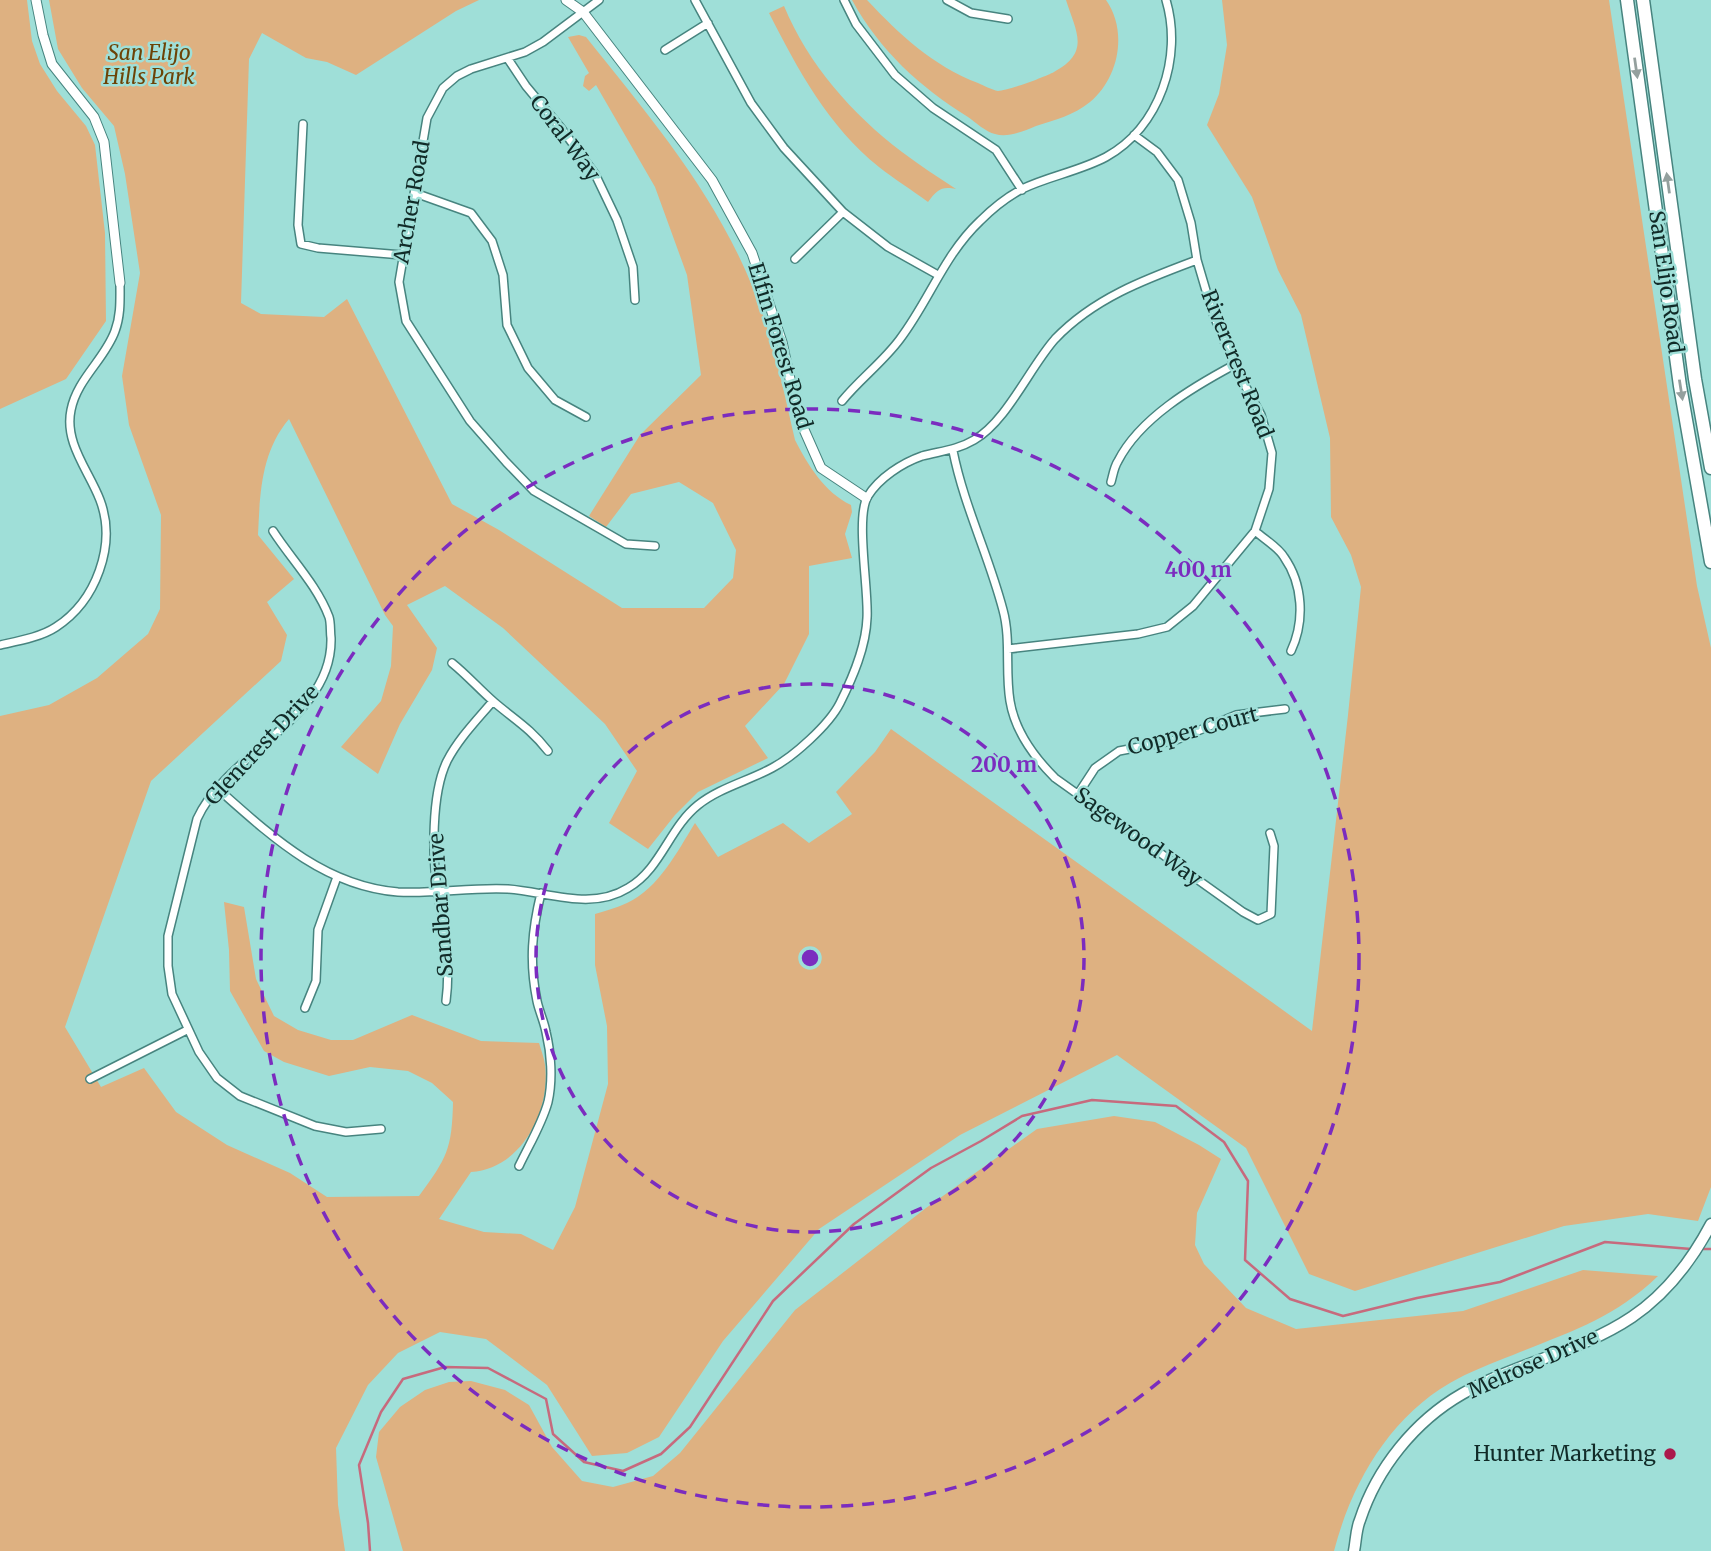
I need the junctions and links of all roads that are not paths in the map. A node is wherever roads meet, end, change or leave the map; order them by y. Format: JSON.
{"nodes":[{"id":1,"x":36,"y":0,"type":"edge"},
{"id":2,"x":566,"y":0,"type":"edge"},
{"id":3,"x":578,"y":0,"type":"edge"},
{"id":4,"x":599,"y":0,"type":"edge"},
{"id":5,"x":695,"y":0,"type":"edge"},
{"id":6,"x":844,"y":0,"type":"edge"},
{"id":7,"x":947,"y":0,"type":"edge"},
{"id":8,"x":1166,"y":0,"type":"edge"},
{"id":9,"x":1627,"y":0,"type":"edge"},
{"id":10,"x":1643,"y":0,"type":"edge"},
{"id":11,"x":583,"y":12,"type":"junction"},
{"id":12,"x":1008,"y":19,"type":"dead end"},
{"id":13,"x":708,"y":23,"type":"junction"},
{"id":14,"x":665,"y":50,"type":"dead end"},
{"id":15,"x":508,"y":59,"type":"junction"},
{"id":16,"x":303,"y":124,"type":"dead end"},
{"id":17,"x":1134,"y":135,"type":"junction"},
{"id":18,"x":1022,"y":190,"type":"junction"},
{"id":19,"x":415,"y":193,"type":"junction"},
{"id":20,"x":843,"y":212,"type":"junction"},
{"id":21,"x":402,"y":256,"type":"junction"},
{"id":22,"x":794,"y":259,"type":"dead end"},
{"id":23,"x":1197,"y":260,"type":"junction"},
{"id":24,"x":938,"y":275,"type":"junction"},
{"id":25,"x":120,"y":283,"type":"joint"},
{"id":26,"x":635,"y":300,"type":"dead end"},
{"id":27,"x":1234,"y":365,"type":"junction"},
{"id":28,"x":842,"y":401,"type":"dead end"},
{"id":29,"x":586,"y":417,"type":"dead end"},
{"id":30,"x":953,"y":451,"type":"junction"},
{"id":31,"x":1711,"y":468,"type":"edge"},
{"id":32,"x":1111,"y":482,"type":"dead end"},
{"id":33,"x":866,"y":498,"type":"junction"},
{"id":34,"x":273,"y":531,"type":"dead end"},
{"id":35,"x":1255,"y":531,"type":"junction"},
{"id":36,"x":655,"y":546,"type":"dead end"},
{"id":37,"x":1711,"y":562,"type":"edge"},
{"id":38,"x":0,"y":645,"type":"edge"},
{"id":39,"x":1008,"y":649,"type":"junction"},
{"id":40,"x":1291,"y":651,"type":"dead end"},
{"id":41,"x":452,"y":663,"type":"dead end"},
{"id":42,"x":493,"y":701,"type":"junction"},
{"id":43,"x":1285,"y":709,"type":"dead end"},
{"id":44,"x":548,"y":751,"type":"dead end"},
{"id":45,"x":218,"y":789,"type":"junction"},
{"id":46,"x":1078,"y":794,"type":"junction"},
{"id":47,"x":1270,"y":833,"type":"dead end"},
{"id":48,"x":337,"y":877,"type":"junction"},
{"id":49,"x":437,"y":891,"type":"junction"},
{"id":50,"x":541,"y":893,"type":"junction"},
{"id":51,"x":446,"y":1001,"type":"dead end"},
{"id":52,"x":305,"y":1008,"type":"dead end"},
{"id":53,"x":187,"y":1030,"type":"junction"},
{"id":54,"x":90,"y":1079,"type":"dead end"},
{"id":55,"x":381,"y":1129,"type":"dead end"},
{"id":56,"x":519,"y":1166,"type":"dead end"},
{"id":57,"x":1710,"y":1226,"type":"edge"},
{"id":58,"x":1354,"y":1551,"type":"edge"}],
"edges":[{"from":1,"to":25,"type":"street"},
{"from":2,"to":11,"type":"street"},
{"from":3,"to":11,"type":"street"},
{"from":4,"to":11,"type":"street","name":"Archer Road"},
{"from":5,"to":13,"type":"street"},
{"from":6,"to":18,"type":"street"},
{"from":7,"to":12,"type":"street"},
{"from":8,"to":17,"type":"street"},
{"from":9,"to":37,"type":"main road","name":"San Elijo Road","one_way":true},
{"from":31,"to":10,"type":"main road","name":"San Elijo Road","one_way":true},
{"from":11,"to":15,"type":"street","name":"Archer Road"},
{"from":11,"to":33,"type":"street","name":"Elfin Forest Road"},
{"from":13,"to":14,"type":"street"},
{"from":13,"to":20,"type":"street"},
{"from":15,"to":19,"type":"street","name":"Archer Road"},
{"from":15,"to":26,"type":"street","name":"Coral Way"},
{"from":16,"to":21,"type":"street"},
{"from":17,"to":18,"type":"street"},
{"from":17,"to":23,"type":"street","name":"Rivercrest Road"},
{"from":18,"to":24,"type":"street"},
{"from":19,"to":21,"type":"street","name":"Archer Road"},
{"from":19,"to":29,"type":"street"},
{"from":20,"to":22,"type":"street"},
{"from":20,"to":24,"type":"street"},
{"from":21,"to":36,"type":"street","name":"Archer Road"},
{"from":23,"to":27,"type":"street","name":"Rivercrest Road"},
{"from":23,"to":30,"type":"street"},
{"from":24,"to":28,"type":"street"},
{"from":25,"to":38,"type":"street"},
{"from":27,"to":32,"type":"street"},
{"from":27,"to":35,"type":"street","name":"Rivercrest Road"},
{"from":30,"to":33,"type":"street"},
{"from":30,"to":39,"type":"street","name":"Sagewood Way"},
{"from":33,"to":50,"type":"street"},
{"from":34,"to":45,"type":"street","name":"Glencrest Drive"},
{"from":35,"to":39,"type":"street","name":"Rivercrest Road"},
{"from":35,"to":40,"type":"street"},
{"from":39,"to":46,"type":"street","name":"Sagewood Way"},
{"from":41,"to":42,"type":"street"},
{"from":42,"to":44,"type":"street"},
{"from":42,"to":49,"type":"street","name":"Sandbar Drive"},
{"from":43,"to":46,"type":"street","name":"Copper Court"},
{"from":45,"to":48,"type":"street"},
{"from":45,"to":53,"type":"street","name":"Glencrest Drive"},
{"from":46,"to":47,"type":"street","name":"Sagewood Way"},
{"from":48,"to":49,"type":"street"},
{"from":48,"to":52,"type":"street"},
{"from":49,"to":50,"type":"street"},
{"from":49,"to":51,"type":"street","name":"Sandbar Drive"},
{"from":50,"to":56,"type":"street"},
{"from":53,"to":54,"type":"street"},
{"from":53,"to":55,"type":"street","name":"Glencrest Drive"},
{"from":57,"to":58,"type":"main road","name":"Melrose Drive"}]}
